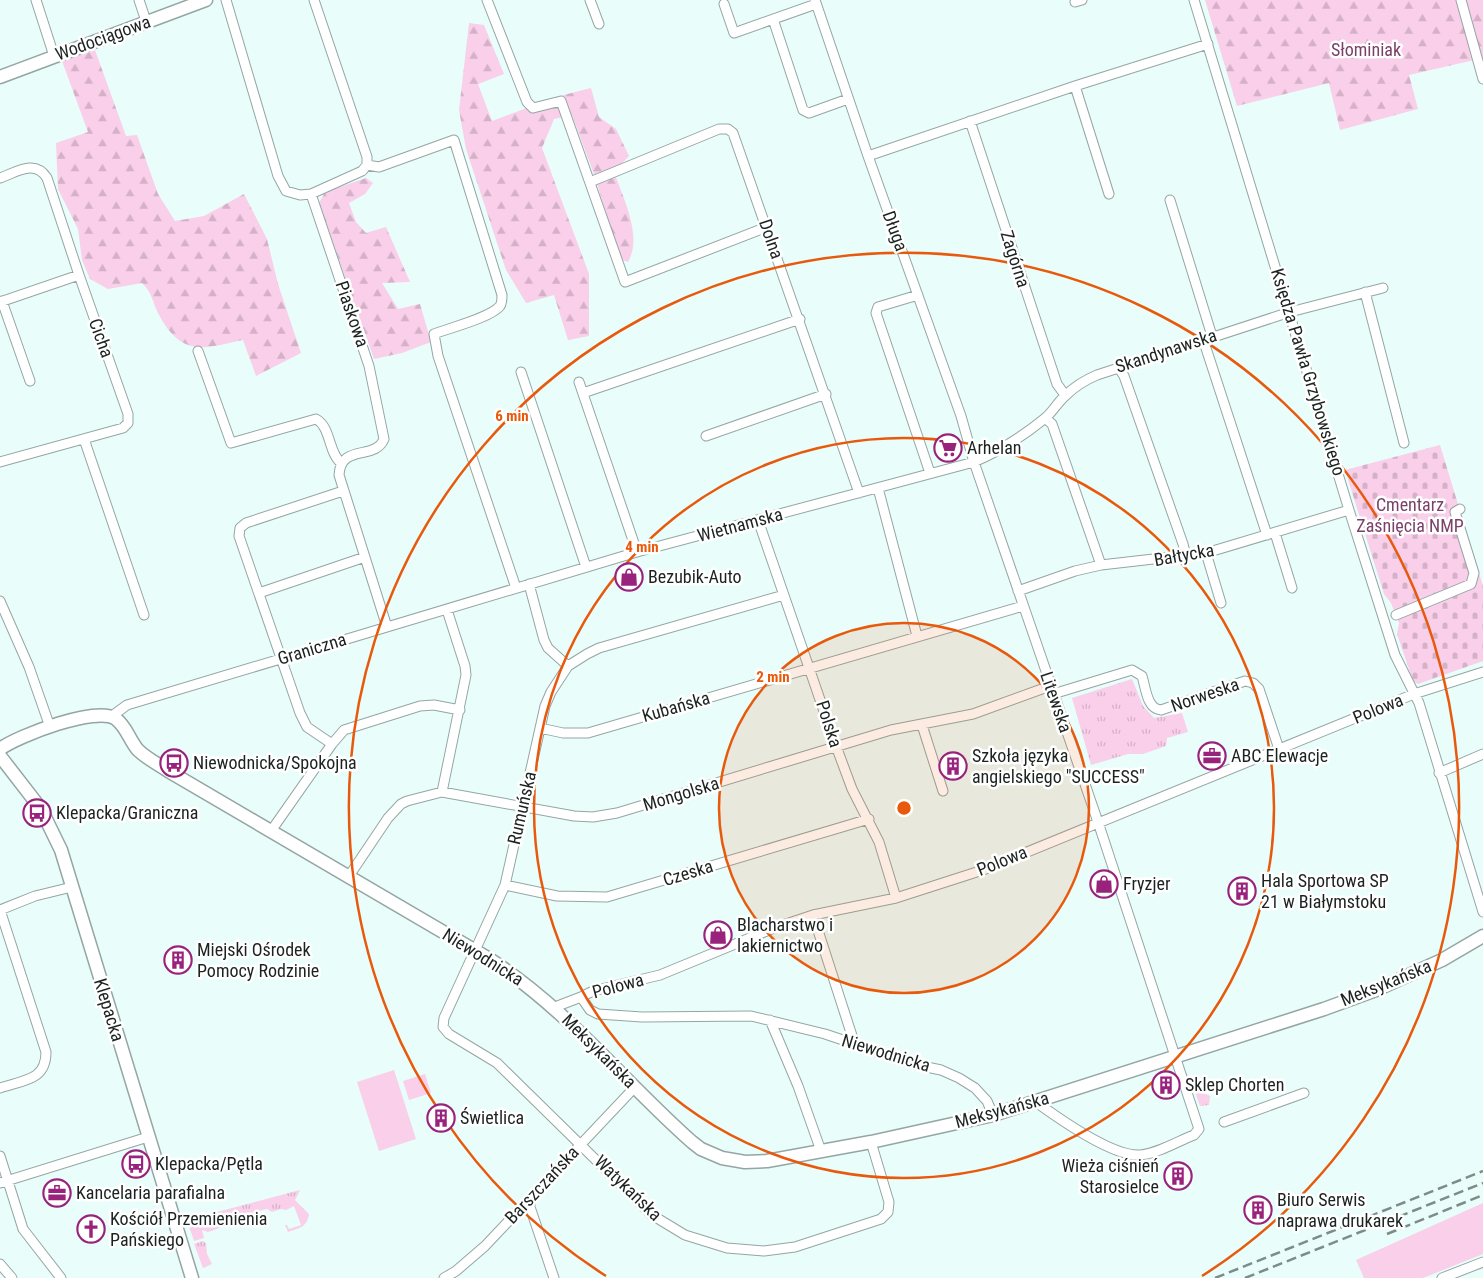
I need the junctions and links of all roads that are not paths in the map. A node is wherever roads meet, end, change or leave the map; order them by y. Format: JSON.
{"nodes":[{"id":1,"x":36,"y":0,"type":"edge"},
{"id":2,"x":139,"y":0,"type":"edge"},
{"id":3,"x":206,"y":0,"type":"edge"},
{"id":4,"x":226,"y":0,"type":"edge"},
{"id":5,"x":314,"y":0,"type":"edge"},
{"id":6,"x":487,"y":0,"type":"edge"},
{"id":7,"x":590,"y":0,"type":"edge"},
{"id":8,"x":1194,"y":0,"type":"edge"},
{"id":9,"x":1462,"y":0,"type":"edge"},
{"id":10,"x":816,"y":2,"type":"edge"},
{"id":11,"x":724,"y":4,"type":"dead end"},
{"id":12,"x":773,"y":19,"type":"junction"},
{"id":13,"x":146,"y":21,"type":"junction"},
{"id":14,"x":599,"y":24,"type":"dead end"},
{"id":15,"x":1208,"y":44,"type":"junction"},
{"id":16,"x":54,"y":56,"type":"junction"},
{"id":17,"x":0,"y":77,"type":"edge"},
{"id":18,"x":1483,"y":79,"type":"edge"},
{"id":19,"x":1075,"y":86,"type":"junction"},
{"id":20,"x":848,"y":99,"type":"junction"},
{"id":21,"x":970,"y":121,"type":"junction"},
{"id":22,"x":868,"y":156,"type":"junction"},
{"id":23,"x":367,"y":165,"type":"junction"},
{"id":24,"x":0,"y":178,"type":"edge"},
{"id":25,"x":590,"y":182,"type":"junction"},
{"id":26,"x":311,"y":194,"type":"junction"},
{"id":27,"x":1109,"y":194,"type":"dead end"},
{"id":28,"x":1170,"y":200,"type":"dead end"},
{"id":29,"x":767,"y":227,"type":"junction"},
{"id":30,"x":79,"y":275,"type":"junction"},
{"id":31,"x":1383,"y":288,"type":"dead end"},
{"id":32,"x":1365,"y":292,"type":"junction"},
{"id":33,"x":918,"y":295,"type":"junction"},
{"id":34,"x":1,"y":301,"type":"edge"},
{"id":35,"x":1290,"y":312,"type":"junction"},
{"id":36,"x":800,"y":319,"type":"junction"},
{"id":37,"x":1208,"y":337,"type":"junction"},
{"id":38,"x":198,"y":351,"type":"dead end"},
{"id":39,"x":1118,"y":367,"type":"junction"},
{"id":40,"x":520,"y":372,"type":"dead end"},
{"id":41,"x":30,"y":381,"type":"dead end"},
{"id":42,"x":579,"y":382,"type":"dead end"},
{"id":43,"x":583,"y":393,"type":"junction"},
{"id":44,"x":826,"y":394,"type":"junction"},
{"id":45,"x":1065,"y":395,"type":"junction"},
{"id":46,"x":1046,"y":418,"type":"junction"},
{"id":47,"x":706,"y":436,"type":"dead end"},
{"id":48,"x":84,"y":439,"type":"junction"},
{"id":49,"x":1404,"y":443,"type":"dead end"},
{"id":50,"x":0,"y":462,"type":"edge"},
{"id":51,"x":974,"y":462,"type":"junction"},
{"id":52,"x":341,"y":463,"type":"junction"},
{"id":53,"x":930,"y":473,"type":"junction"},
{"id":54,"x":878,"y":488,"type":"junction"},
{"id":55,"x":343,"y":491,"type":"junction"},
{"id":56,"x":859,"y":493,"type":"junction"},
{"id":57,"x":1460,"y":509,"type":"dead end"},
{"id":58,"x":1349,"y":510,"type":"junction"},
{"id":59,"x":758,"y":520,"type":"junction"},
{"id":60,"x":1271,"y":534,"type":"junction"},
{"id":61,"x":637,"y":552,"type":"junction"},
{"id":62,"x":1206,"y":553,"type":"junction"},
{"id":63,"x":1186,"y":556,"type":"junction"},
{"id":64,"x":365,"y":557,"type":"junction"},
{"id":65,"x":1101,"y":566,"type":"junction"},
{"id":66,"x":586,"y":567,"type":"junction"},
{"id":67,"x":529,"y":584,"type":"junction"},
{"id":68,"x":516,"y":588,"type":"junction"},
{"id":69,"x":1292,"y":588,"type":"dead end"},
{"id":70,"x":1018,"y":591,"type":"junction"},
{"id":71,"x":259,"y":593,"type":"junction"},
{"id":72,"x":784,"y":595,"type":"junction"},
{"id":73,"x":0,"y":601,"type":"edge"},
{"id":74,"x":1221,"y":603,"type":"dead end"},
{"id":75,"x":1023,"y":606,"type":"junction"},
{"id":76,"x":447,"y":610,"type":"junction"},
{"id":77,"x":144,"y":615,"type":"dead end"},
{"id":78,"x":1396,"y":616,"type":"dead end"},
{"id":79,"x":387,"y":627,"type":"junction"},
{"id":80,"x":917,"y":636,"type":"junction"},
{"id":81,"x":281,"y":659,"type":"junction"},
{"id":82,"x":568,"y":666,"type":"junction"},
{"id":83,"x":810,"y":667,"type":"junction"},
{"id":84,"x":1483,"y":672,"type":"edge"},
{"id":85,"x":1052,"y":690,"type":"junction"},
{"id":86,"x":1414,"y":694,"type":"junction"},
{"id":87,"x":460,"y":710,"type":"junction"},
{"id":88,"x":112,"y":716,"type":"junction"},
{"id":89,"x":922,"y":725,"type":"junction"},
{"id":90,"x":50,"y":727,"type":"junction"},
{"id":91,"x":540,"y":728,"type":"junction"},
{"id":92,"x":332,"y":744,"type":"junction"},
{"id":93,"x":836,"y":746,"type":"junction"},
{"id":94,"x":0,"y":749,"type":"edge"},
{"id":95,"x":1279,"y":749,"type":"junction"},
{"id":96,"x":1483,"y":754,"type":"edge"},
{"id":97,"x":0,"y":756,"type":"edge"},
{"id":98,"x":1439,"y":773,"type":"junction"},
{"id":99,"x":943,"y":791,"type":"dead end"},
{"id":100,"x":442,"y":792,"type":"junction"},
{"id":101,"x":523,"y":806,"type":"junction"},
{"id":102,"x":869,"y":819,"type":"junction"},
{"id":103,"x":1098,"y":822,"type":"junction"},
{"id":104,"x":272,"y":831,"type":"junction"},
{"id":105,"x":349,"y":876,"type":"junction"},
{"id":106,"x":505,"y":885,"type":"junction"},
{"id":107,"x":72,"y":887,"type":"junction"},
{"id":108,"x":896,"y":898,"type":"junction"},
{"id":109,"x":0,"y":910,"type":"edge"},
{"id":110,"x":1483,"y":912,"type":"edge"},
{"id":111,"x":813,"y":915,"type":"junction"},
{"id":112,"x":1483,"y":936,"type":"edge"},
{"id":113,"x":475,"y":951,"type":"junction"},
{"id":114,"x":581,"y":997,"type":"junction"},
{"id":115,"x":555,"y":1007,"type":"junction"},
{"id":116,"x":770,"y":1020,"type":"junction"},
{"id":117,"x":855,"y":1045,"type":"junction"},
{"id":118,"x":1176,"y":1056,"type":"junction"},
{"id":119,"x":635,"y":1086,"type":"junction"},
{"id":120,"x":0,"y":1088,"type":"edge"},
{"id":121,"x":1304,"y":1093,"type":"dead end"},
{"id":122,"x":1036,"y":1102,"type":"junction"},
{"id":123,"x":993,"y":1115,"type":"junction"},
{"id":124,"x":1224,"y":1122,"type":"dead end"},
{"id":125,"x":148,"y":1137,"type":"junction"},
{"id":126,"x":872,"y":1142,"type":"junction"},
{"id":127,"x":581,"y":1143,"type":"junction"},
{"id":128,"x":821,"y":1151,"type":"junction"},
{"id":129,"x":0,"y":1156,"type":"edge"},
{"id":130,"x":4,"y":1182,"type":"edge"},
{"id":131,"x":530,"y":1198,"type":"junction"},
{"id":132,"x":1483,"y":1262,"type":"edge"},
{"id":133,"x":0,"y":1264,"type":"edge"},
{"id":134,"x":12,"y":1278,"type":"edge"},
{"id":135,"x":61,"y":1278,"type":"edge"},
{"id":136,"x":192,"y":1278,"type":"edge"},
{"id":137,"x":444,"y":1278,"type":"edge"},
{"id":138,"x":554,"y":1278,"type":"edge"},
{"id":139,"x":1442,"y":1278,"type":"edge"}],
"edges":[{"from":1,"to":16,"type":"street"},
{"from":2,"to":13,"type":"street"},
{"from":3,"to":13,"type":"street","name":"Wodociągowa"},
{"from":4,"to":26,"type":"street"},
{"from":5,"to":23,"type":"street"},
{"from":6,"to":25,"type":"street"},
{"from":7,"to":14,"type":"street"},
{"from":8,"to":15,"type":"street","name":"Księdza Pawła Grzybowskiego"},
{"from":9,"to":18,"type":"street"},
{"from":10,"to":12,"type":"street"},
{"from":10,"to":20,"type":"street","name":"Długa"},
{"from":11,"to":12,"type":"street"},
{"from":12,"to":20,"type":"street"},
{"from":13,"to":16,"type":"street","name":"Wodociągowa"},
{"from":15,"to":19,"type":"street"},
{"from":15,"to":35,"type":"street","name":"Księdza Pawła Grzybowskiego"},
{"from":16,"to":17,"type":"street","name":"Wodociągowa"},
{"from":19,"to":21,"type":"street"},
{"from":19,"to":27,"type":"street"},
{"from":20,"to":22,"type":"street","name":"Długa"},
{"from":21,"to":22,"type":"street"},
{"from":21,"to":45,"type":"street","name":"Zagórna"},
{"from":22,"to":33,"type":"street","name":"Długa"},
{"from":23,"to":26,"type":"street"},
{"from":23,"to":68,"type":"street"},
{"from":24,"to":30,"type":"street","name":"Cicha"},
{"from":25,"to":29,"type":"street","name":"Dolna"},
{"from":25,"to":29,"type":"street"},
{"from":26,"to":52,"type":"street","name":"Piaskowa"},
{"from":28,"to":37,"type":"street"},
{"from":29,"to":36,"type":"street","name":"Dolna"},
{"from":30,"to":34,"type":"street"},
{"from":30,"to":48,"type":"street","name":"Cicha"},
{"from":31,"to":32,"type":"street","name":"Skandynawska"},
{"from":32,"to":35,"type":"street","name":"Skandynawska"},
{"from":32,"to":49,"type":"street"},
{"from":33,"to":51,"type":"street","name":"Długa"},
{"from":33,"to":53,"type":"street"},
{"from":34,"to":41,"type":"street"},
{"from":35,"to":37,"type":"street","name":"Skandynawska"},
{"from":35,"to":58,"type":"street","name":"Księdza Pawła Grzybowskiego"},
{"from":36,"to":43,"type":"street"},
{"from":36,"to":44,"type":"street","name":"Dolna"},
{"from":37,"to":39,"type":"street","name":"Skandynawska"},
{"from":37,"to":60,"type":"street"},
{"from":38,"to":52,"type":"street"},
{"from":39,"to":45,"type":"street","name":"Skandynawska"},
{"from":39,"to":63,"type":"street"},
{"from":40,"to":66,"type":"street"},
{"from":42,"to":43,"type":"street"},
{"from":43,"to":61,"type":"street"},
{"from":44,"to":47,"type":"street"},
{"from":44,"to":56,"type":"street","name":"Dolna"},
{"from":45,"to":46,"type":"street","name":"Skandynawska"},
{"from":46,"to":51,"type":"street","name":"Skandynawska"},
{"from":46,"to":65,"type":"street"},
{"from":48,"to":50,"type":"street","name":"Cicha"},
{"from":48,"to":77,"type":"street"},
{"from":51,"to":53,"type":"street","name":"Wietnamska"},
{"from":51,"to":70,"type":"street","name":"Litewska"},
{"from":52,"to":55,"type":"street"},
{"from":53,"to":54,"type":"street","name":"Wietnamska"},
{"from":54,"to":56,"type":"street","name":"Wietnamska"},
{"from":54,"to":80,"type":"street"},
{"from":55,"to":64,"type":"street"},
{"from":55,"to":71,"type":"street"},
{"from":56,"to":59,"type":"street","name":"Wietnamska"},
{"from":57,"to":78,"type":"street"},
{"from":58,"to":60,"type":"street","name":"Bałtycka"},
{"from":58,"to":86,"type":"street","name":"Księdza Pawła Grzybowskiego"},
{"from":59,"to":61,"type":"street","name":"Wietnamska"},
{"from":59,"to":72,"type":"street","name":"Polska"},
{"from":60,"to":62,"type":"street","name":"Bałtycka"},
{"from":60,"to":69,"type":"street"},
{"from":61,"to":66,"type":"street","name":"Wietnamska"},
{"from":62,"to":63,"type":"street","name":"Bałtycka"},
{"from":62,"to":74,"type":"street"},
{"from":63,"to":65,"type":"street","name":"Bałtycka"},
{"from":64,"to":71,"type":"street"},
{"from":64,"to":79,"type":"street"},
{"from":65,"to":70,"type":"street","name":"Bałtycka"},
{"from":66,"to":67,"type":"street","name":"Wietnamska"},
{"from":67,"to":68,"type":"street","name":"Wietnamska"},
{"from":67,"to":82,"type":"street"},
{"from":68,"to":76,"type":"street","name":"Graniczna"},
{"from":70,"to":75,"type":"street","name":"Litewska"},
{"from":71,"to":81,"type":"street"},
{"from":72,"to":82,"type":"street","name":"Rumuńska"},
{"from":72,"to":83,"type":"street","name":"Polska"},
{"from":73,"to":90,"type":"street"},
{"from":75,"to":80,"type":"street","name":"Kubańska"},
{"from":75,"to":85,"type":"street","name":"Litewska"},
{"from":76,"to":79,"type":"street","name":"Graniczna"},
{"from":76,"to":87,"type":"street"},
{"from":79,"to":81,"type":"street","name":"Graniczna"},
{"from":80,"to":83,"type":"street","name":"Kubańska"},
{"from":81,"to":88,"type":"street","name":"Graniczna"},
{"from":81,"to":92,"type":"street"},
{"from":82,"to":91,"type":"street","name":"Rumuńska"},
{"from":83,"to":91,"type":"street","name":"Kubańska"},
{"from":83,"to":93,"type":"street","name":"Polska"},
{"from":84,"to":86,"type":"street","name":"Polowa"},
{"from":85,"to":89,"type":"street","name":"Mongolska"},
{"from":85,"to":95,"type":"street","name":"Norweska"},
{"from":85,"to":103,"type":"street","name":"Litewska"},
{"from":86,"to":95,"type":"street","name":"Polowa"},
{"from":86,"to":98,"type":"street","name":"Księdza Pawła Grzybowskiego"},
{"from":87,"to":92,"type":"street"},
{"from":87,"to":100,"type":"street"},
{"from":88,"to":90,"type":"street"},
{"from":88,"to":104,"type":"street","name":"Niewodnicka"},
{"from":89,"to":93,"type":"street","name":"Mongolska"},
{"from":89,"to":99,"type":"street"},
{"from":90,"to":94,"type":"street"},
{"from":91,"to":101,"type":"street","name":"Rumuńska"},
{"from":92,"to":104,"type":"street"},
{"from":93,"to":101,"type":"street","name":"Mongolska"},
{"from":93,"to":102,"type":"street","name":"Polska"},
{"from":95,"to":103,"type":"street","name":"Polowa"},
{"from":96,"to":98,"type":"street"},
{"from":97,"to":107,"type":"street","name":"Klepacka"},
{"from":98,"to":110,"type":"street","name":"Księdza Pawła Grzybowskiego"},
{"from":100,"to":101,"type":"street","name":"Mongolska"},
{"from":100,"to":105,"type":"street"},
{"from":101,"to":106,"type":"street","name":"Rumuńska"},
{"from":102,"to":106,"type":"street","name":"Czeska"},
{"from":102,"to":108,"type":"street","name":"Polska"},
{"from":103,"to":108,"type":"street","name":"Polowa"},
{"from":103,"to":118,"type":"street","name":"Litewska"},
{"from":104,"to":105,"type":"street","name":"Niewodnicka"},
{"from":105,"to":113,"type":"street","name":"Niewodnicka"},
{"from":106,"to":113,"type":"street","name":"Rumuńska"},
{"from":107,"to":109,"type":"street"},
{"from":107,"to":125,"type":"street","name":"Klepacka"},
{"from":108,"to":111,"type":"street","name":"Polowa"},
{"from":109,"to":120,"type":"street"},
{"from":111,"to":114,"type":"street","name":"Polowa"},
{"from":111,"to":117,"type":"street"},
{"from":112,"to":118,"type":"street","name":"Meksykańska"},
{"from":113,"to":115,"type":"street","name":"Niewodnicka"},
{"from":113,"to":127,"type":"street","name":"Watykańska"},
{"from":114,"to":115,"type":"street"},
{"from":114,"to":116,"type":"street","name":"Niewodnicka"},
{"from":115,"to":119,"type":"street","name":"Meksykańska"},
{"from":116,"to":117,"type":"street","name":"Niewodnicka"},
{"from":116,"to":128,"type":"street"},
{"from":117,"to":123,"type":"street","name":"Niewodnicka"},
{"from":118,"to":122,"type":"street","name":"Meksykańska"},
{"from":118,"to":122,"type":"street","name":"Litewska"},
{"from":119,"to":127,"type":"street","name":"Barszczańska"},
{"from":119,"to":128,"type":"street","name":"Meksykańska"},
{"from":121,"to":124,"type":"street"},
{"from":122,"to":123,"type":"street","name":"Meksykańska"},
{"from":123,"to":126,"type":"street","name":"Meksykańska"},
{"from":125,"to":130,"type":"street"},
{"from":125,"to":136,"type":"street","name":"Klepacka"},
{"from":126,"to":127,"type":"street","name":"Watykańska"},
{"from":126,"to":128,"type":"street","name":"Meksykańska"},
{"from":127,"to":131,"type":"street","name":"Barszczańska"},
{"from":129,"to":130,"type":"street"},
{"from":130,"to":135,"type":"street"},
{"from":131,"to":137,"type":"street","name":"Barszczańska"},
{"from":131,"to":138,"type":"street"},
{"from":132,"to":139,"type":"street"},
{"from":133,"to":134,"type":"street"}]}
